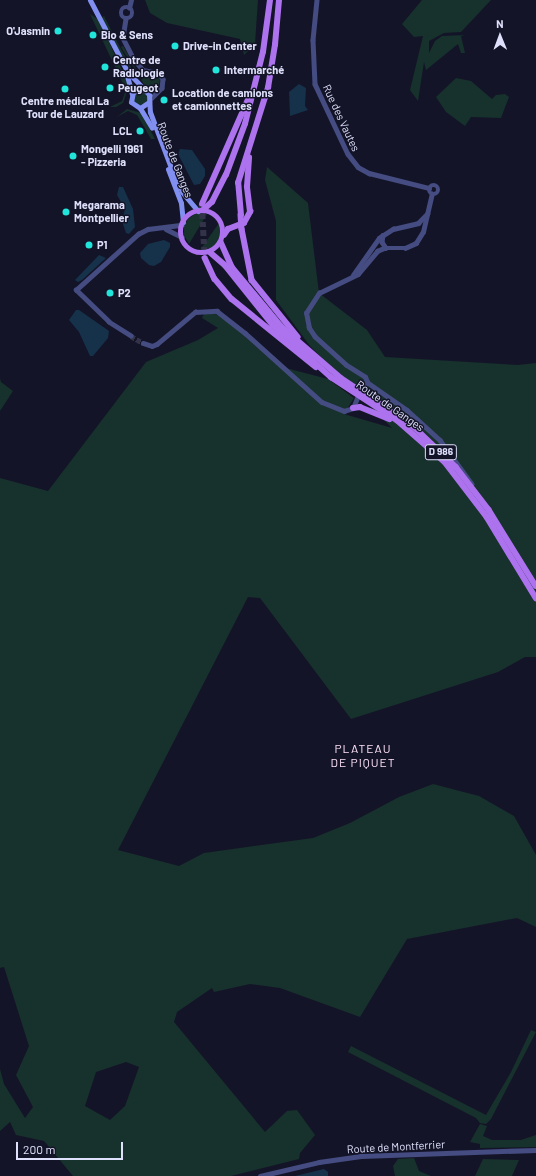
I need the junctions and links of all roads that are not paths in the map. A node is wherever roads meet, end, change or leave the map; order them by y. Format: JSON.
{"nodes":[{"id":1,"x":90,"y":0,"type":"edge"},
{"id":2,"x":131,"y":0,"type":"edge"},
{"id":3,"x":270,"y":0,"type":"edge"},
{"id":4,"x":279,"y":0,"type":"edge"},
{"id":5,"x":317,"y":0,"type":"edge"},
{"id":6,"x":129,"y":8,"type":"junction"},
{"id":7,"x":269,"y":17,"type":"junction"},
{"id":8,"x":126,"y":18,"type":"junction"},
{"id":9,"x":121,"y":61,"type":"junction"},
{"id":10,"x":163,"y":86,"type":"junction"},
{"id":11,"x":145,"y":91,"type":"junction"},
{"id":12,"x":132,"y":94,"type":"junction"},
{"id":13,"x":149,"y":101,"type":"junction"},
{"id":14,"x":140,"y":108,"type":"junction"},
{"id":15,"x":253,"y":140,"type":"junction"},
{"id":16,"x":429,"y":188,"type":"junction"},
{"id":17,"x":432,"y":194,"type":"junction"},
{"id":18,"x":201,"y":208,"type":"junction"},
{"id":19,"x":428,"y":210,"type":"junction"},
{"id":20,"x":183,"y":223,"type":"junction"},
{"id":21,"x":414,"y":224,"type":"junction"},
{"id":22,"x":162,"y":228,"type":"junction"},
{"id":23,"x":423,"y":232,"type":"junction"},
{"id":24,"x":224,"y":235,"type":"junction"},
{"id":25,"x":383,"y":235,"type":"junction"},
{"id":26,"x":182,"y":236,"type":"junction"},
{"id":27,"x":221,"y":242,"type":"junction"},
{"id":28,"x":386,"y":248,"type":"junction"},
{"id":29,"x":210,"y":252,"type":"junction"},
{"id":30,"x":205,"y":258,"type":"tunnel mouth"},
{"id":31,"x":350,"y":278,"type":"junction"},
{"id":32,"x":131,"y":336,"type":"tunnel mouth"},
{"id":33,"x":143,"y":343,"type":"tunnel mouth"},
{"id":34,"x":310,"y":353,"type":"junction"},
{"id":35,"x":331,"y":377,"type":"junction"},
{"id":36,"x":367,"y":382,"type":"junction"},
{"id":37,"x":363,"y":389,"type":"dead end"},
{"id":38,"x":358,"y":398,"type":"dead end"},
{"id":39,"x":351,"y":409,"type":"junction"},
{"id":40,"x":397,"y":420,"type":"junction"},
{"id":41,"x":479,"y":496,"type":"junction"},
{"id":42,"x":536,"y":586,"type":"edge"},
{"id":43,"x":536,"y":598,"type":"edge"},
{"id":44,"x":536,"y":1150,"type":"edge"},
{"id":45,"x":260,"y":1176,"type":"edge"}],
"edges":[{"from":1,"to":9,"type":"main road"},
{"from":2,"to":6,"type":"street"},
{"from":3,"to":7,"type":"main road"},
{"from":4,"to":15,"type":"main road"},
{"from":5,"to":16,"type":"street","name":"Rue des Vautes"},
{"from":6,"to":8,"type":"street"},
{"from":6,"to":8,"type":"street"},
{"from":7,"to":18,"type":"main road"},
{"from":7,"to":18,"type":"main road"},
{"from":8,"to":10,"type":"street"},
{"from":9,"to":11,"type":"main road"},
{"from":9,"to":12,"type":"main road"},
{"from":10,"to":11,"type":"street"},
{"from":10,"to":13,"type":"street"},
{"from":11,"to":12,"type":"main road"},
{"from":11,"to":13,"type":"main road"},
{"from":12,"to":14,"type":"main road"},
{"from":13,"to":14,"type":"main road"},
{"from":13,"to":18,"type":"main road","name":"Route de Ganges"},
{"from":14,"to":20,"type":"main road","name":"Route de Ganges"},
{"from":15,"to":24,"type":"main road"},
{"from":15,"to":34,"type":"main road","bridge":true},
{"from":16,"to":17,"type":"street"},
{"from":16,"to":17,"type":"street"},
{"from":17,"to":19,"type":"street"},
{"from":18,"to":20,"type":"main road"},
{"from":18,"to":24,"type":"main road"},
{"from":19,"to":21,"type":"street"},
{"from":19,"to":23,"type":"street"},
{"from":20,"to":22,"type":"street"},
{"from":20,"to":26,"type":"main road"},
{"from":21,"to":23,"type":"street"},
{"from":21,"to":25,"type":"street"},
{"from":22,"to":26,"type":"street"},
{"from":22,"to":32,"type":"street"},
{"from":23,"to":28,"type":"street"},
{"from":24,"to":27,"type":"main road"},
{"from":25,"to":28,"type":"street"},
{"from":25,"to":31,"type":"street"},
{"from":26,"to":29,"type":"main road"},
{"from":27,"to":29,"type":"main road"},
{"from":27,"to":34,"type":"main road","name":"Route de Ganges","number":"D 986"},
{"from":28,"to":31,"type":"street"},
{"from":29,"to":35,"type":"main road","name":"Route de Ganges","number":"D 986"},
{"from":30,"to":35,"type":"main road"},
{"from":31,"to":36,"type":"street"},
{"from":33,"to":39,"type":"street"},
{"from":34,"to":41,"type":"main road","name":"Route de Ganges","number":"D 986"},
{"from":35,"to":40,"type":"main road","name":"Route de Ganges","number":"D 986"},
{"from":36,"to":37,"type":"street"},
{"from":36,"to":41,"type":"street"},
{"from":38,"to":39,"type":"street"},
{"from":39,"to":40,"type":"main road"},
{"from":40,"to":43,"type":"main road","name":"Route de Ganges","number":"D 986"},
{"from":41,"to":42,"type":"main road","name":"Route de Ganges","number":"D 986"},
{"from":44,"to":45,"type":"street","name":"Route de Montferrier"}]}
